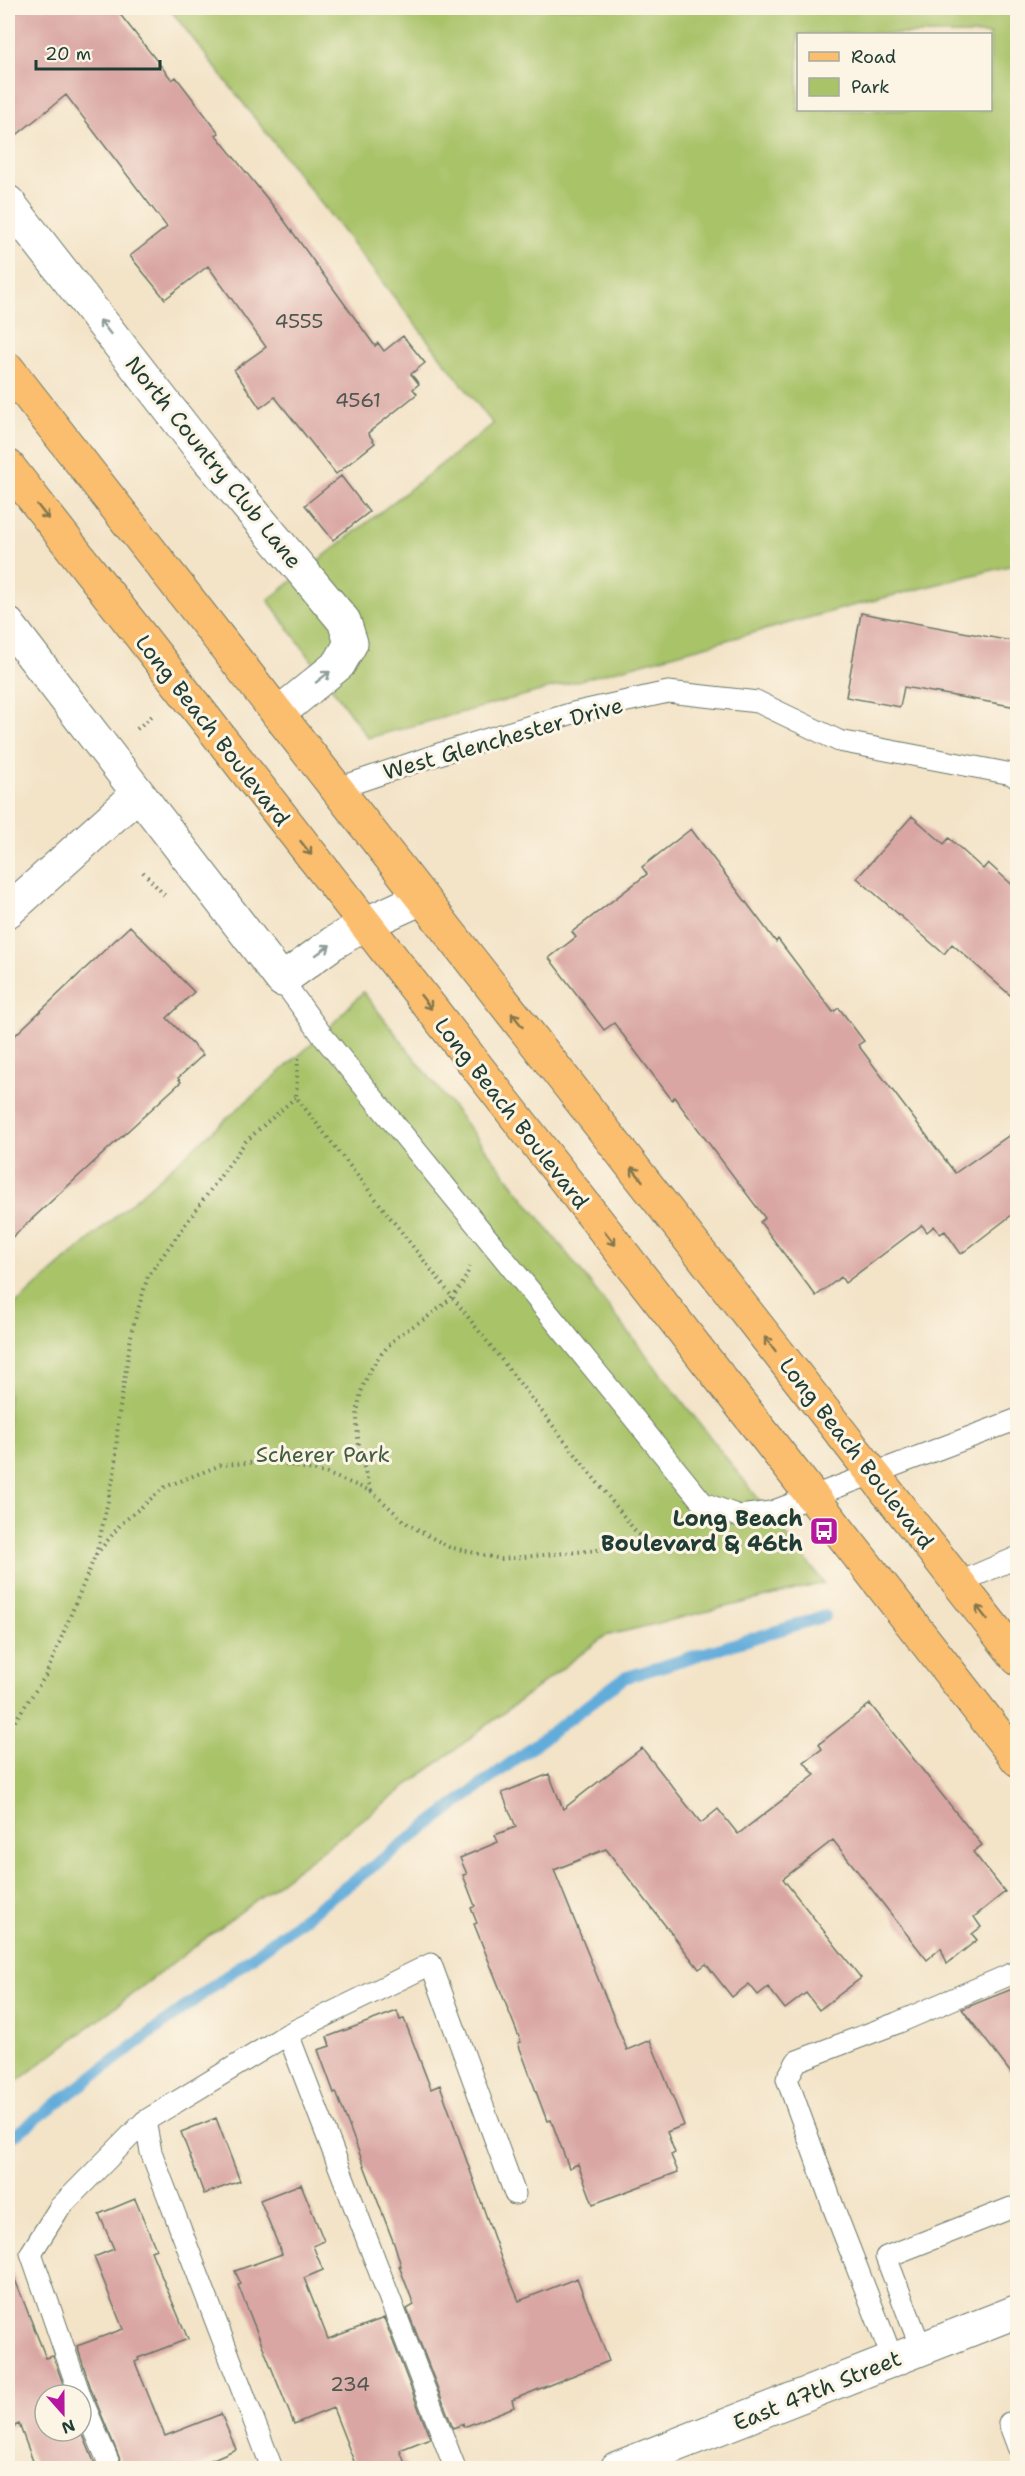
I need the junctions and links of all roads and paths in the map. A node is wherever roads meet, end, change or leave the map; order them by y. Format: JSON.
{"nodes":[{"id":1,"x":8,"y":202,"type":"edge"},
{"id":2,"x":8,"y":369,"type":"edge"},
{"id":3,"x":8,"y":466,"type":"edge"},
{"id":4,"x":8,"y":624,"type":"edge"},
{"id":5,"x":278,"y":714,"type":"junction"},
{"id":6,"x":152,"y":716,"type":"dead end"},
{"id":7,"x":134,"y":731,"type":"dead end"},
{"id":8,"x":1017,"y":779,"type":"edge"},
{"id":9,"x":336,"y":789,"type":"junction"},
{"id":10,"x":138,"y":794,"type":"junction"},
{"id":11,"x":143,"y":872,"type":"dead end"},
{"id":12,"x":422,"y":898,"type":"junction"},
{"id":13,"x":173,"y":905,"type":"dead end"},
{"id":14,"x":8,"y":911,"type":"edge"},
{"id":15,"x":365,"y":924,"type":"junction"},
{"id":16,"x":282,"y":980,"type":"junction"},
{"id":17,"x":298,"y":1050,"type":"dead end"},
{"id":18,"x":296,"y":1097,"type":"junction"},
{"id":19,"x":471,"y":1260,"type":"dead end"},
{"id":20,"x":453,"y":1299,"type":"junction"},
{"id":21,"x":1017,"y":1419,"type":"edge"},
{"id":22,"x":873,"y":1474,"type":"junction"},
{"id":23,"x":371,"y":1491,"type":"junction"},
{"id":24,"x":813,"y":1497,"type":"junction"},
{"id":25,"x":716,"y":1538,"type":"dead end"},
{"id":26,"x":647,"y":1546,"type":"junction"},
{"id":27,"x":95,"y":1556,"type":"junction"},
{"id":28,"x":1017,"y":1557,"type":"edge"},
{"id":29,"x":958,"y":1582,"type":"junction"},
{"id":30,"x":1017,"y":1659,"type":"edge"},
{"id":31,"x":8,"y":1731,"type":"edge"},
{"id":32,"x":1017,"y":1760,"type":"edge"},
{"id":33,"x":1017,"y":1971,"type":"edge"},
{"id":34,"x":288,"y":2034,"type":"junction"},
{"id":35,"x":145,"y":2121,"type":"junction"},
{"id":36,"x":515,"y":2194,"type":"dead end"},
{"id":37,"x":1011,"y":2208,"type":"dead end"},
{"id":38,"x":1017,"y":2311,"type":"edge"},
{"id":39,"x":907,"y":2354,"type":"junction"},
{"id":40,"x":76,"y":2383,"type":"edge"},
{"id":41,"x":1009,"y":2423,"type":"dead end"},
{"id":42,"x":93,"y":2427,"type":"edge"},
{"id":43,"x":1017,"y":2447,"type":"edge"},
{"id":44,"x":111,"y":2469,"type":"edge"},
{"id":45,"x":272,"y":2469,"type":"edge"},
{"id":46,"x":455,"y":2469,"type":"edge"},
{"id":47,"x":617,"y":2469,"type":"edge"}],
"edges":[{"from":5,"to":1,"type":"street","name":"North Country Club Lane","one_way":true},
{"from":2,"to":5,"type":"main road","name":"Long Beach Boulevard"},
{"from":3,"to":15,"type":"main road","name":"Long Beach Boulevard","one_way":true},
{"from":4,"to":10,"type":"street"},
{"from":5,"to":9,"type":"main road","name":"Long Beach Boulevard"},
{"from":6,"to":7,"type":"path"},
{"from":8,"to":9,"type":"lane","name":"West Glenchester Drive"},
{"from":9,"to":12,"type":"main road","name":"Long Beach Boulevard"},
{"from":10,"to":14,"type":"street"},
{"from":10,"to":16,"type":"street"},
{"from":11,"to":13,"type":"path"},
{"from":12,"to":15,"type":"street"},
{"from":22,"to":12,"type":"main road","name":"Long Beach Boulevard","one_way":true},
{"from":16,"to":15,"type":"street","one_way":true},
{"from":15,"to":24,"type":"main road","name":"Long Beach Boulevard","one_way":true},
{"from":16,"to":24,"type":"lane"},
{"from":17,"to":18,"type":"path"},
{"from":18,"to":20,"type":"path"},
{"from":18,"to":27,"type":"path"},
{"from":19,"to":20,"type":"path"},
{"from":20,"to":23,"type":"path"},
{"from":20,"to":26,"type":"path"},
{"from":21,"to":22,"type":"lane"},
{"from":22,"to":24,"type":"lane"},
{"from":22,"to":29,"type":"main road","name":"Long Beach Boulevard"},
{"from":23,"to":26,"type":"path"},
{"from":23,"to":27,"type":"path"},
{"from":24,"to":32,"type":"main road","name":"Long Beach Boulevard"},
{"from":25,"to":26,"type":"path"},
{"from":27,"to":31,"type":"path"},
{"from":28,"to":29,"type":"lane"},
{"from":30,"to":29,"type":"main road","name":"Long Beach Boulevard","one_way":true},
{"from":33,"to":39,"type":"lane"},
{"from":34,"to":35,"type":"lane"},
{"from":34,"to":36,"type":"lane"},
{"from":34,"to":46,"type":"lane"},
{"from":35,"to":40,"type":"lane"},
{"from":35,"to":45,"type":"lane"},
{"from":37,"to":39,"type":"lane"},
{"from":38,"to":39,"type":"street","name":"East 47th Street"},
{"from":39,"to":47,"type":"street","name":"East 47th Street"},
{"from":41,"to":43,"type":"lane"},
{"from":42,"to":44,"type":"lane"}]}
